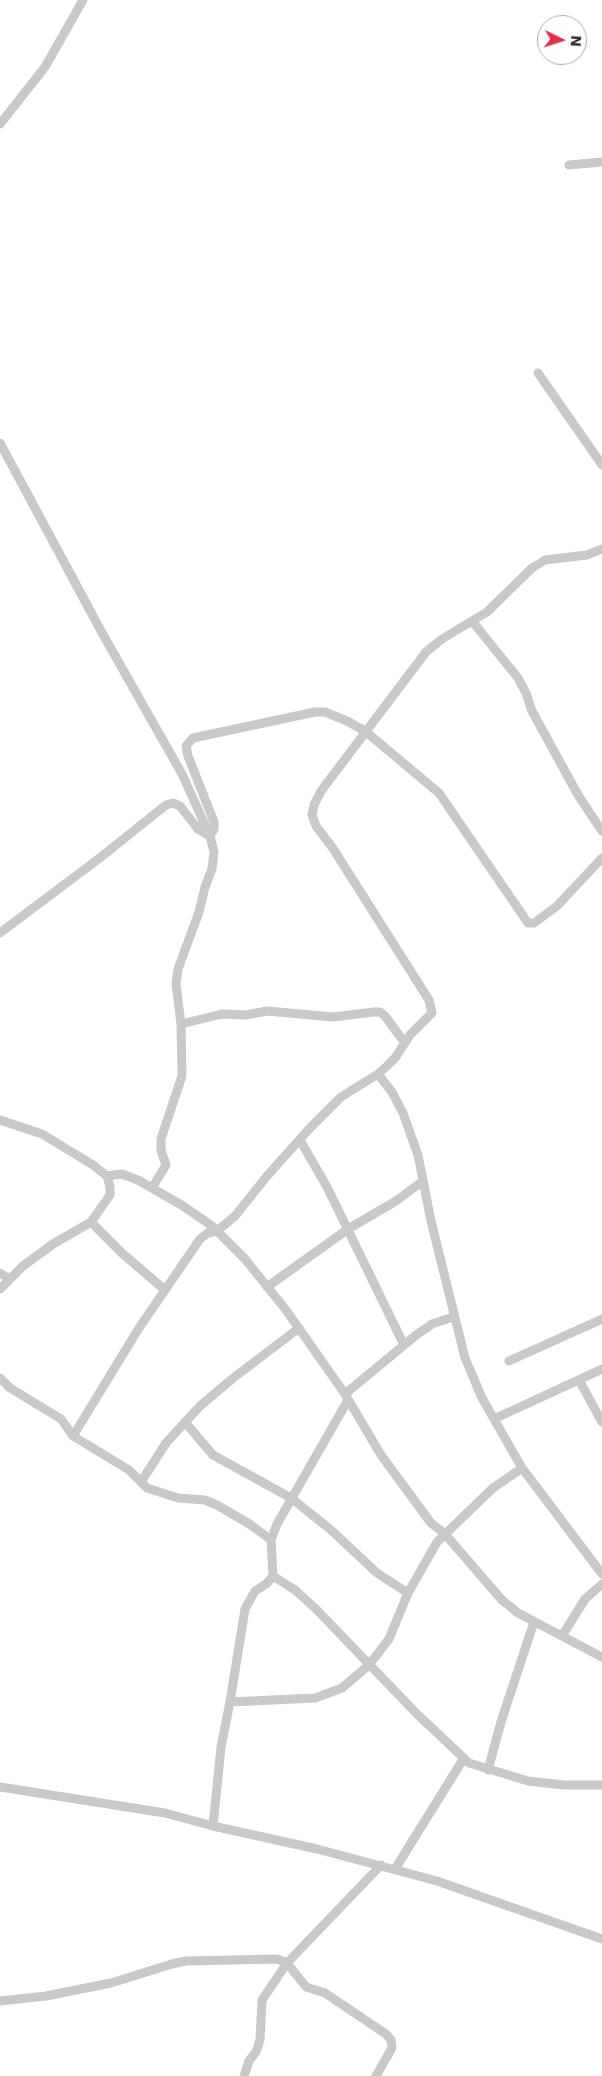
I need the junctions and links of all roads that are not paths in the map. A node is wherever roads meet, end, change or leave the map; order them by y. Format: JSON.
{"nodes":[{"id":1,"x":83,"y":0,"type":"edge"},
{"id":2,"x":1,"y":120,"type":"edge"},
{"id":3,"x":602,"y":162,"type":"edge"},
{"id":4,"x":569,"y":165,"type":"dead end"},
{"id":5,"x":538,"y":373,"type":"dead end"},
{"id":6,"x":0,"y":443,"type":"edge"},
{"id":7,"x":602,"y":465,"type":"edge"},
{"id":8,"x":602,"y":549,"type":"edge"},
{"id":9,"x":472,"y":621,"type":"junction"},
{"id":10,"x":365,"y":732,"type":"junction"},
{"id":11,"x":602,"y":830,"type":"edge"},
{"id":12,"x":210,"y":836,"type":"junction"},
{"id":13,"x":602,"y":858,"type":"edge"},
{"id":14,"x":0,"y":933,"type":"edge"},
{"id":15,"x":181,"y":1024,"type":"junction"},
{"id":16,"x":405,"y":1043,"type":"junction"},
{"id":17,"x":378,"y":1074,"type":"junction"},
{"id":18,"x":0,"y":1120,"type":"edge"},
{"id":19,"x":300,"y":1140,"type":"junction"},
{"id":20,"x":107,"y":1176,"type":"junction"},
{"id":21,"x":423,"y":1181,"type":"junction"},
{"id":22,"x":152,"y":1188,"type":"junction"},
{"id":23,"x":91,"y":1222,"type":"junction"},
{"id":24,"x":348,"y":1229,"type":"junction"},
{"id":25,"x":217,"y":1231,"type":"junction"},
{"id":26,"x":0,"y":1273,"type":"edge"},
{"id":27,"x":10,"y":1279,"type":"junction"},
{"id":28,"x":267,"y":1287,"type":"junction"},
{"id":29,"x":0,"y":1289,"type":"edge"},
{"id":30,"x":165,"y":1290,"type":"junction"},
{"id":31,"x":453,"y":1317,"type":"junction"},
{"id":32,"x":602,"y":1319,"type":"edge"},
{"id":33,"x":299,"y":1328,"type":"junction"},
{"id":34,"x":404,"y":1345,"type":"junction"},
{"id":35,"x":509,"y":1361,"type":"dead end"},
{"id":36,"x":602,"y":1369,"type":"edge"},
{"id":37,"x":0,"y":1378,"type":"edge"},
{"id":38,"x":580,"y":1380,"type":"junction"},
{"id":39,"x":347,"y":1397,"type":"junction"},
{"id":40,"x":494,"y":1419,"type":"junction"},
{"id":41,"x":185,"y":1422,"type":"junction"},
{"id":42,"x":602,"y":1422,"type":"edge"},
{"id":43,"x":73,"y":1436,"type":"junction"},
{"id":44,"x":522,"y":1468,"type":"junction"},
{"id":45,"x":141,"y":1482,"type":"junction"},
{"id":46,"x":291,"y":1498,"type":"junction"},
{"id":47,"x":444,"y":1533,"type":"junction"},
{"id":48,"x":271,"y":1540,"type":"junction"},
{"id":49,"x":602,"y":1574,"type":"edge"},
{"id":50,"x":273,"y":1576,"type":"junction"},
{"id":51,"x":602,"y":1584,"type":"edge"},
{"id":52,"x":408,"y":1593,"type":"junction"},
{"id":53,"x":534,"y":1622,"type":"junction"},
{"id":54,"x":562,"y":1636,"type":"junction"},
{"id":55,"x":602,"y":1657,"type":"edge"},
{"id":56,"x":369,"y":1664,"type":"junction"},
{"id":57,"x":230,"y":1702,"type":"junction"},
{"id":58,"x":464,"y":1758,"type":"junction"},
{"id":59,"x":488,"y":1770,"type":"junction"},
{"id":60,"x":602,"y":1785,"type":"edge"},
{"id":61,"x":0,"y":1787,"type":"edge"},
{"id":62,"x":213,"y":1826,"type":"junction"},
{"id":63,"x":381,"y":1865,"type":"junction"},
{"id":64,"x":395,"y":1869,"type":"junction"},
{"id":65,"x":602,"y":1939,"type":"edge"},
{"id":66,"x":288,"y":1964,"type":"junction"},
{"id":67,"x":0,"y":2001,"type":"edge"},
{"id":68,"x":244,"y":2076,"type":"edge"},
{"id":69,"x":376,"y":2076,"type":"edge"}],
"edges":[{"from":1,"to":2,"type":"street"},
{"from":3,"to":4,"type":"street"},
{"from":5,"to":7,"type":"street"},
{"from":6,"to":12,"type":"street"},
{"from":8,"to":9,"type":"street"},
{"from":9,"to":10,"type":"street"},
{"from":9,"to":11,"type":"street"},
{"from":10,"to":12,"type":"street"},
{"from":10,"to":13,"type":"street"},
{"from":10,"to":16,"type":"street"},
{"from":12,"to":14,"type":"street"},
{"from":12,"to":15,"type":"street"},
{"from":15,"to":16,"type":"street"},
{"from":15,"to":22,"type":"street"},
{"from":16,"to":17,"type":"street"},
{"from":17,"to":19,"type":"street"},
{"from":17,"to":21,"type":"street"},
{"from":18,"to":20,"type":"street"},
{"from":19,"to":24,"type":"street"},
{"from":19,"to":25,"type":"street"},
{"from":20,"to":22,"type":"street"},
{"from":20,"to":23,"type":"street"},
{"from":21,"to":24,"type":"street"},
{"from":21,"to":31,"type":"street"},
{"from":22,"to":25,"type":"street"},
{"from":23,"to":27,"type":"street"},
{"from":23,"to":30,"type":"street"},
{"from":24,"to":28,"type":"street"},
{"from":24,"to":34,"type":"street"},
{"from":25,"to":28,"type":"street"},
{"from":25,"to":30,"type":"street"},
{"from":26,"to":27,"type":"street"},
{"from":27,"to":29,"type":"street"},
{"from":28,"to":33,"type":"street"},
{"from":30,"to":43,"type":"street"},
{"from":31,"to":34,"type":"street"},
{"from":31,"to":40,"type":"street"},
{"from":32,"to":35,"type":"street"},
{"from":33,"to":39,"type":"street"},
{"from":33,"to":41,"type":"street"},
{"from":34,"to":39,"type":"street"},
{"from":36,"to":38,"type":"street"},
{"from":37,"to":43,"type":"street"},
{"from":38,"to":40,"type":"street"},
{"from":38,"to":42,"type":"street"},
{"from":39,"to":46,"type":"street"},
{"from":39,"to":47,"type":"street"},
{"from":40,"to":44,"type":"street"},
{"from":41,"to":45,"type":"street"},
{"from":41,"to":46,"type":"street"},
{"from":43,"to":45,"type":"street"},
{"from":44,"to":47,"type":"street"},
{"from":44,"to":49,"type":"street"},
{"from":45,"to":48,"type":"street"},
{"from":46,"to":48,"type":"street"},
{"from":46,"to":52,"type":"street"},
{"from":47,"to":52,"type":"street"},
{"from":47,"to":53,"type":"street"},
{"from":48,"to":50,"type":"street"},
{"from":50,"to":56,"type":"street"},
{"from":50,"to":57,"type":"street"},
{"from":51,"to":54,"type":"street"},
{"from":52,"to":56,"type":"street"},
{"from":53,"to":54,"type":"street"},
{"from":53,"to":59,"type":"street"},
{"from":54,"to":55,"type":"street"},
{"from":56,"to":57,"type":"street"},
{"from":56,"to":58,"type":"street"},
{"from":57,"to":62,"type":"street"},
{"from":58,"to":59,"type":"street"},
{"from":58,"to":64,"type":"street"},
{"from":59,"to":60,"type":"street"},
{"from":61,"to":62,"type":"street"},
{"from":62,"to":63,"type":"street"},
{"from":63,"to":64,"type":"street"},
{"from":63,"to":66,"type":"street"},
{"from":64,"to":65,"type":"street"},
{"from":66,"to":67,"type":"street"},
{"from":66,"to":68,"type":"street"},
{"from":66,"to":69,"type":"street"}]}
